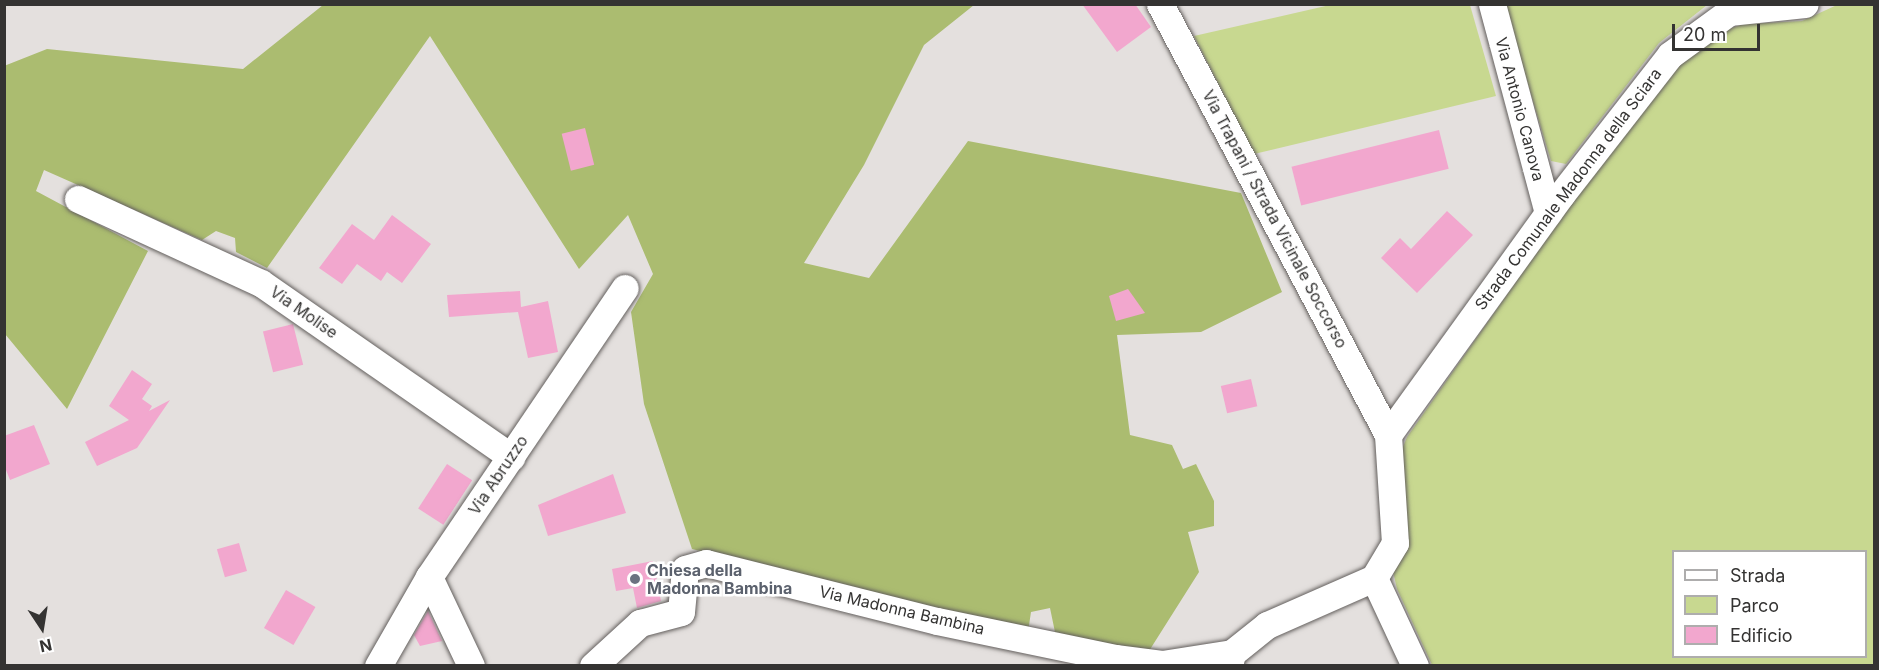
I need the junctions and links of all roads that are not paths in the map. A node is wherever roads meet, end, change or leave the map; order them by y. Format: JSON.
{"nodes":[{"id":1,"x":1160,"y":4,"type":"edge"},
{"id":2,"x":1492,"y":4,"type":"edge"},
{"id":3,"x":1805,"y":4,"type":"edge"},
{"id":4,"x":78,"y":199,"type":"dead end"},
{"id":5,"x":1548,"y":213,"type":"junction"},
{"id":6,"x":625,"y":288,"type":"dead end"},
{"id":7,"x":1389,"y":435,"type":"junction"},
{"id":8,"x":511,"y":457,"type":"junction"},
{"id":9,"x":429,"y":577,"type":"junction"},
{"id":10,"x":1374,"y":578,"type":"junction"},
{"id":11,"x":1230,"y":659,"type":"edge"},
{"id":12,"x":378,"y":666,"type":"edge"},
{"id":13,"x":471,"y":666,"type":"edge"},
{"id":14,"x":593,"y":666,"type":"edge"},
{"id":15,"x":1415,"y":666,"type":"edge"}],
"edges":[{"from":1,"to":7,"type":"street","name":"Via Trapani / Strada Vicinale Soccorso"},
{"from":2,"to":5,"type":"street","name":"Via Antonio Canova"},
{"from":3,"to":5,"type":"street","name":"Strada Comunale Madonna della Sciara"},
{"from":4,"to":8,"type":"street","name":"Via Molise"},
{"from":5,"to":7,"type":"street","name":"Strada Comunale Madonna della Sciara"},
{"from":6,"to":8,"type":"street","name":"Via Abruzzo"},
{"from":7,"to":10,"type":"street"},
{"from":8,"to":9,"type":"street","name":"Via Abruzzo"},
{"from":9,"to":12,"type":"street","name":"Via Abruzzo"},
{"from":9,"to":13,"type":"street"},
{"from":10,"to":11,"type":"street"},
{"from":10,"to":15,"type":"street"},
{"from":11,"to":14,"type":"street","name":"Via Madonna Bambina"}]}
